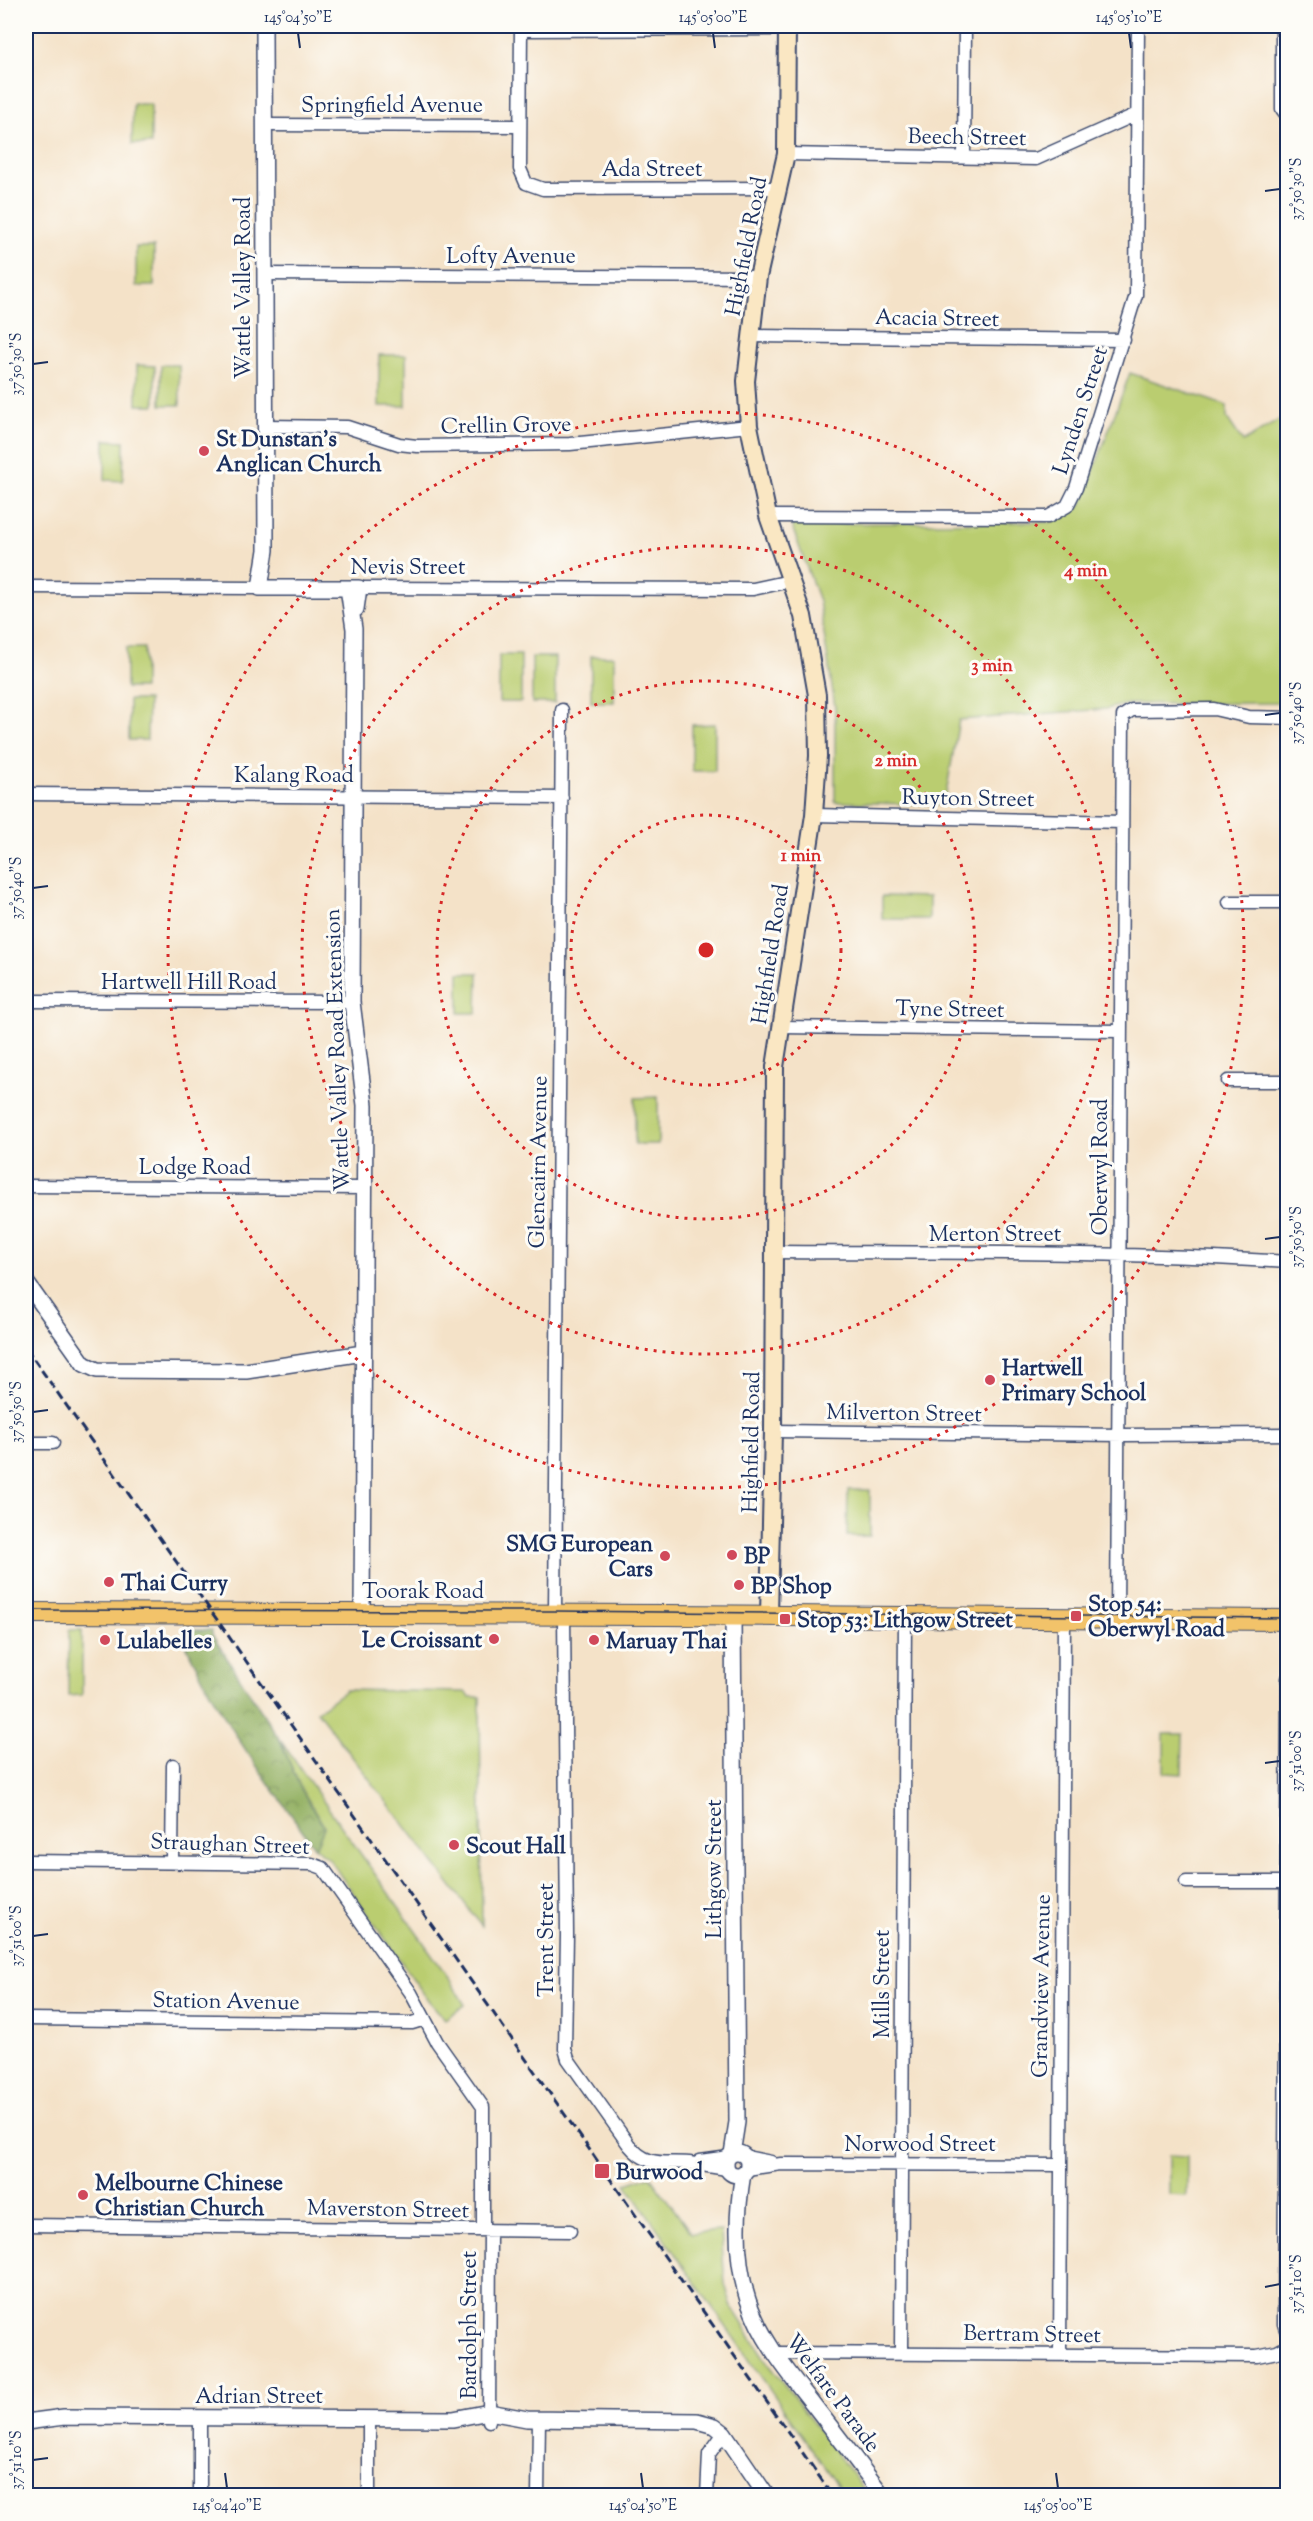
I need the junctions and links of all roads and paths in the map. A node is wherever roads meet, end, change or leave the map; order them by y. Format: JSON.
{"nodes":[{"id":1,"x":264,"y":26,"type":"edge"},
{"id":2,"x":965,"y":26,"type":"edge"},
{"id":3,"x":1138,"y":26,"type":"edge"},
{"id":4,"x":1282,"y":26,"type":"edge"},
{"id":5,"x":787,"y":27,"type":"edge"},
{"id":6,"x":520,"y":28,"type":"edge"},
{"id":7,"x":1137,"y":114,"type":"junction"},
{"id":8,"x":1287,"y":117,"type":"edge"},
{"id":9,"x":264,"y":125,"type":"junction"},
{"id":10,"x":520,"y":126,"type":"junction"},
{"id":11,"x":786,"y":154,"type":"junction"},
{"id":12,"x":964,"y":157,"type":"junction"},
{"id":13,"x":780,"y":188,"type":"junction"},
{"id":14,"x":265,"y":274,"type":"junction"},
{"id":15,"x":758,"y":277,"type":"junction"},
{"id":16,"x":751,"y":336,"type":"junction"},
{"id":17,"x":1124,"y":340,"type":"junction"},
{"id":18,"x":265,"y":426,"type":"junction"},
{"id":19,"x":749,"y":426,"type":"junction"},
{"id":20,"x":768,"y":516,"type":"junction"},
{"id":21,"x":790,"y":581,"type":"junction"},
{"id":22,"x":26,"y":587,"type":"edge"},
{"id":23,"x":266,"y":588,"type":"junction"},
{"id":24,"x":354,"y":588,"type":"junction"},
{"id":25,"x":562,"y":710,"type":"dead end"},
{"id":26,"x":1287,"y":718,"type":"edge"},
{"id":27,"x":26,"y":794,"type":"edge"},
{"id":28,"x":354,"y":795,"type":"junction"},
{"id":29,"x":562,"y":798,"type":"junction"},
{"id":30,"x":814,"y":815,"type":"junction"},
{"id":31,"x":1122,"y":822,"type":"junction"},
{"id":32,"x":1228,"y":902,"type":"dead end"},
{"id":33,"x":1287,"y":902,"type":"edge"},
{"id":34,"x":26,"y":1001,"type":"edge"},
{"id":35,"x":352,"y":1002,"type":"junction"},
{"id":36,"x":780,"y":1027,"type":"junction"},
{"id":37,"x":1120,"y":1031,"type":"junction"},
{"id":38,"x":1228,"y":1081,"type":"dead end"},
{"id":39,"x":1287,"y":1081,"type":"edge"},
{"id":40,"x":26,"y":1186,"type":"edge"},
{"id":41,"x":364,"y":1188,"type":"junction"},
{"id":42,"x":775,"y":1252,"type":"junction"},
{"id":43,"x":1120,"y":1254,"type":"junction"},
{"id":44,"x":1287,"y":1262,"type":"edge"},
{"id":45,"x":26,"y":1282,"type":"edge"},
{"id":46,"x":363,"y":1353,"type":"junction"},
{"id":47,"x":773,"y":1431,"type":"junction"},
{"id":48,"x":1287,"y":1434,"type":"edge"},
{"id":49,"x":1118,"y":1435,"type":"junction"},
{"id":50,"x":26,"y":1443,"type":"edge"},
{"id":51,"x":53,"y":1443,"type":"dead end"},
{"id":52,"x":26,"y":1613,"type":"edge"},
{"id":53,"x":362,"y":1614,"type":"junction"},
{"id":54,"x":560,"y":1614,"type":"junction"},
{"id":55,"x":733,"y":1615,"type":"junction"},
{"id":56,"x":769,"y":1616,"type":"junction"},
{"id":57,"x":905,"y":1617,"type":"junction"},
{"id":58,"x":1064,"y":1618,"type":"junction"},
{"id":59,"x":1117,"y":1619,"type":"junction"},
{"id":60,"x":1287,"y":1620,"type":"edge"},
{"id":61,"x":1287,"y":1678,"type":"edge"},
{"id":62,"x":173,"y":1765,"type":"dead end"},
{"id":63,"x":26,"y":1861,"type":"edge"},
{"id":64,"x":172,"y":1862,"type":"junction"},
{"id":65,"x":1186,"y":1882,"type":"dead end"},
{"id":66,"x":1287,"y":1882,"type":"edge"},
{"id":67,"x":26,"y":2019,"type":"edge"},
{"id":68,"x":425,"y":2019,"type":"junction"},
{"id":69,"x":737,"y":2163,"type":"junction"},
{"id":70,"x":902,"y":2164,"type":"junction"},
{"id":71,"x":1060,"y":2165,"type":"junction"},
{"id":72,"x":26,"y":2225,"type":"edge"},
{"id":73,"x":487,"y":2230,"type":"junction"},
{"id":74,"x":570,"y":2231,"type":"dead end"},
{"id":75,"x":753,"y":2312,"type":"joint"},
{"id":76,"x":1287,"y":2336,"type":"edge"},
{"id":77,"x":1287,"y":2346,"type":"edge"},
{"id":78,"x":901,"y":2352,"type":"junction"},
{"id":79,"x":775,"y":2353,"type":"junction"},
{"id":80,"x":1060,"y":2355,"type":"junction"},
{"id":81,"x":26,"y":2411,"type":"edge"},
{"id":82,"x":489,"y":2416,"type":"junction"},
{"id":83,"x":64,"y":2417,"type":"junction"},
{"id":84,"x":200,"y":2417,"type":"junction"},
{"id":85,"x":369,"y":2418,"type":"junction"},
{"id":86,"x":533,"y":2419,"type":"junction"},
{"id":87,"x":26,"y":2422,"type":"edge"},
{"id":88,"x":724,"y":2433,"type":"junction"},
{"id":89,"x":200,"y":2496,"type":"edge"},
{"id":90,"x":369,"y":2496,"type":"edge"},
{"id":91,"x":538,"y":2496,"type":"edge"},
{"id":92,"x":707,"y":2496,"type":"edge"},
{"id":93,"x":767,"y":2496,"type":"edge"},
{"id":94,"x":883,"y":2496,"type":"edge"}],
"edges":[{"from":1,"to":9,"type":"street","name":"Wattle Valley Road"},
{"from":2,"to":12,"type":"street"},
{"from":3,"to":7,"type":"street","name":"Lynden Street"},
{"from":4,"to":8,"type":"street"},
{"from":5,"to":6,"type":"street"},
{"from":5,"to":11,"type":"main road","name":"Highfield Road"},
{"from":6,"to":10,"type":"street"},
{"from":7,"to":12,"type":"street","name":"Beech Street"},
{"from":7,"to":17,"type":"street","name":"Lynden Street"},
{"from":9,"to":10,"type":"street","name":"Springfield Avenue"},
{"from":9,"to":14,"type":"street","name":"Wattle Valley Road"},
{"from":10,"to":13,"type":"street","name":"Ada Street"},
{"from":11,"to":12,"type":"street","name":"Beech Street"},
{"from":11,"to":13,"type":"main road","name":"Highfield Road"},
{"from":13,"to":15,"type":"main road","name":"Highfield Road"},
{"from":14,"to":15,"type":"street","name":"Lofty Avenue"},
{"from":14,"to":18,"type":"street","name":"Wattle Valley Road"},
{"from":15,"to":16,"type":"main road","name":"Highfield Road"},
{"from":16,"to":17,"type":"street","name":"Acacia Street"},
{"from":16,"to":19,"type":"main road","name":"Highfield Road"},
{"from":17,"to":20,"type":"street","name":"Lynden Street"},
{"from":18,"to":19,"type":"street","name":"Crellin Grove"},
{"from":18,"to":23,"type":"street","name":"Wattle Valley Road"},
{"from":19,"to":20,"type":"main road","name":"Highfield Road"},
{"from":20,"to":21,"type":"main road","name":"Highfield Road"},
{"from":21,"to":24,"type":"street","name":"Nevis Street"},
{"from":21,"to":30,"type":"main road","name":"Highfield Road"},
{"from":22,"to":23,"type":"street","name":"Nevis Street"},
{"from":23,"to":24,"type":"street","name":"Nevis Street"},
{"from":24,"to":28,"type":"street","name":"Wattle Valley Road Extension"},
{"from":25,"to":29,"type":"street","name":"Glencairn Avenue"},
{"from":26,"to":31,"type":"street","name":"Oberwyl Road"},
{"from":27,"to":28,"type":"street","name":"Kalang Road"},
{"from":28,"to":29,"type":"street","name":"Kalang Road"},
{"from":28,"to":35,"type":"street","name":"Wattle Valley Road Extension"},
{"from":29,"to":54,"type":"street","name":"Glencairn Avenue"},
{"from":30,"to":31,"type":"street","name":"Ruyton Street"},
{"from":30,"to":36,"type":"main road","name":"Highfield Road"},
{"from":31,"to":37,"type":"street","name":"Oberwyl Road"},
{"from":32,"to":33,"type":"street"},
{"from":34,"to":35,"type":"street","name":"Hartwell Hill Road"},
{"from":35,"to":41,"type":"street","name":"Wattle Valley Road Extension"},
{"from":36,"to":37,"type":"street","name":"Tyne Street"},
{"from":36,"to":42,"type":"main road","name":"Highfield Road"},
{"from":37,"to":43,"type":"street","name":"Oberwyl Road"},
{"from":38,"to":39,"type":"street"},
{"from":40,"to":41,"type":"street","name":"Lodge Road"},
{"from":41,"to":46,"type":"street","name":"Wattle Valley Road Extension"},
{"from":42,"to":43,"type":"street","name":"Merton Street"},
{"from":42,"to":47,"type":"main road","name":"Highfield Road"},
{"from":43,"to":44,"type":"street","name":"Merton Street"},
{"from":43,"to":49,"type":"street","name":"Oberwyl Road"},
{"from":45,"to":46,"type":"street"},
{"from":46,"to":53,"type":"street","name":"Wattle Valley Road Extension"},
{"from":47,"to":49,"type":"street","name":"Milverton Street"},
{"from":47,"to":56,"type":"main road","name":"Highfield Road"},
{"from":48,"to":49,"type":"street","name":"Milverton Street"},
{"from":49,"to":59,"type":"street","name":"Oberwyl Road"},
{"from":50,"to":51,"type":"street"},
{"from":52,"to":53,"type":"highway","name":"Toorak Road"},
{"from":53,"to":54,"type":"highway","name":"Toorak Road"},
{"from":54,"to":55,"type":"highway","name":"Toorak Road"},
{"from":54,"to":69,"type":"street","name":"Trent Street"},
{"from":55,"to":56,"type":"highway","name":"Toorak Road"},
{"from":55,"to":69,"type":"street","name":"Lithgow Street"},
{"from":56,"to":57,"type":"highway","name":"Toorak Road"},
{"from":57,"to":58,"type":"highway","name":"Toorak Road"},
{"from":57,"to":70,"type":"street","name":"Mills Street"},
{"from":58,"to":59,"type":"highway","name":"Toorak Road"},
{"from":58,"to":71,"type":"street","name":"Grandview Avenue"},
{"from":59,"to":60,"type":"highway","name":"Toorak Road"},
{"from":61,"to":66,"type":"street"},
{"from":62,"to":64,"type":"street"},
{"from":63,"to":64,"type":"street","name":"Straughan Street"},
{"from":64,"to":68,"type":"street","name":"Straughan Street"},
{"from":65,"to":66,"type":"street"},
{"from":66,"to":76,"type":"street"},
{"from":67,"to":68,"type":"street","name":"Station Avenue"},
{"from":68,"to":73,"type":"street","name":"Bardolph Street"},
{"from":69,"to":70,"type":"street","name":"Norwood Street"},
{"from":69,"to":75,"type":"street","name":"Lithgow Street"},
{"from":70,"to":71,"type":"street","name":"Norwood Street"},
{"from":70,"to":78,"type":"street","name":"Mills Street"},
{"from":71,"to":80,"type":"street","name":"Grandview Avenue"},
{"from":72,"to":73,"type":"street","name":"Maverston Street"},
{"from":73,"to":74,"type":"street","name":"Maverston Street"},
{"from":73,"to":82,"type":"street","name":"Bardolph Street"},
{"from":75,"to":79,"type":"street","name":"Welfare Parade"},
{"from":77,"to":80,"type":"street","name":"Bertram Street"},
{"from":78,"to":79,"type":"street","name":"Bertram Street"},
{"from":78,"to":80,"type":"street","name":"Bertram Street"},
{"from":79,"to":94,"type":"street","name":"Welfare Parade"},
{"from":81,"to":83,"type":"street","name":"Adrian Street"},
{"from":82,"to":85,"type":"street","name":"Adrian Street"},
{"from":82,"to":86,"type":"street","name":"Adrian Street"},
{"from":83,"to":84,"type":"street","name":"Adrian Street"},
{"from":83,"to":87,"type":"street","name":"Adrian Street"},
{"from":84,"to":85,"type":"street","name":"Adrian Street"},
{"from":84,"to":89,"type":"street"},
{"from":85,"to":90,"type":"street"},
{"from":86,"to":88,"type":"street","name":"Adrian Street"},
{"from":86,"to":91,"type":"street"},
{"from":88,"to":92,"type":"street"},
{"from":88,"to":93,"type":"street"}]}
